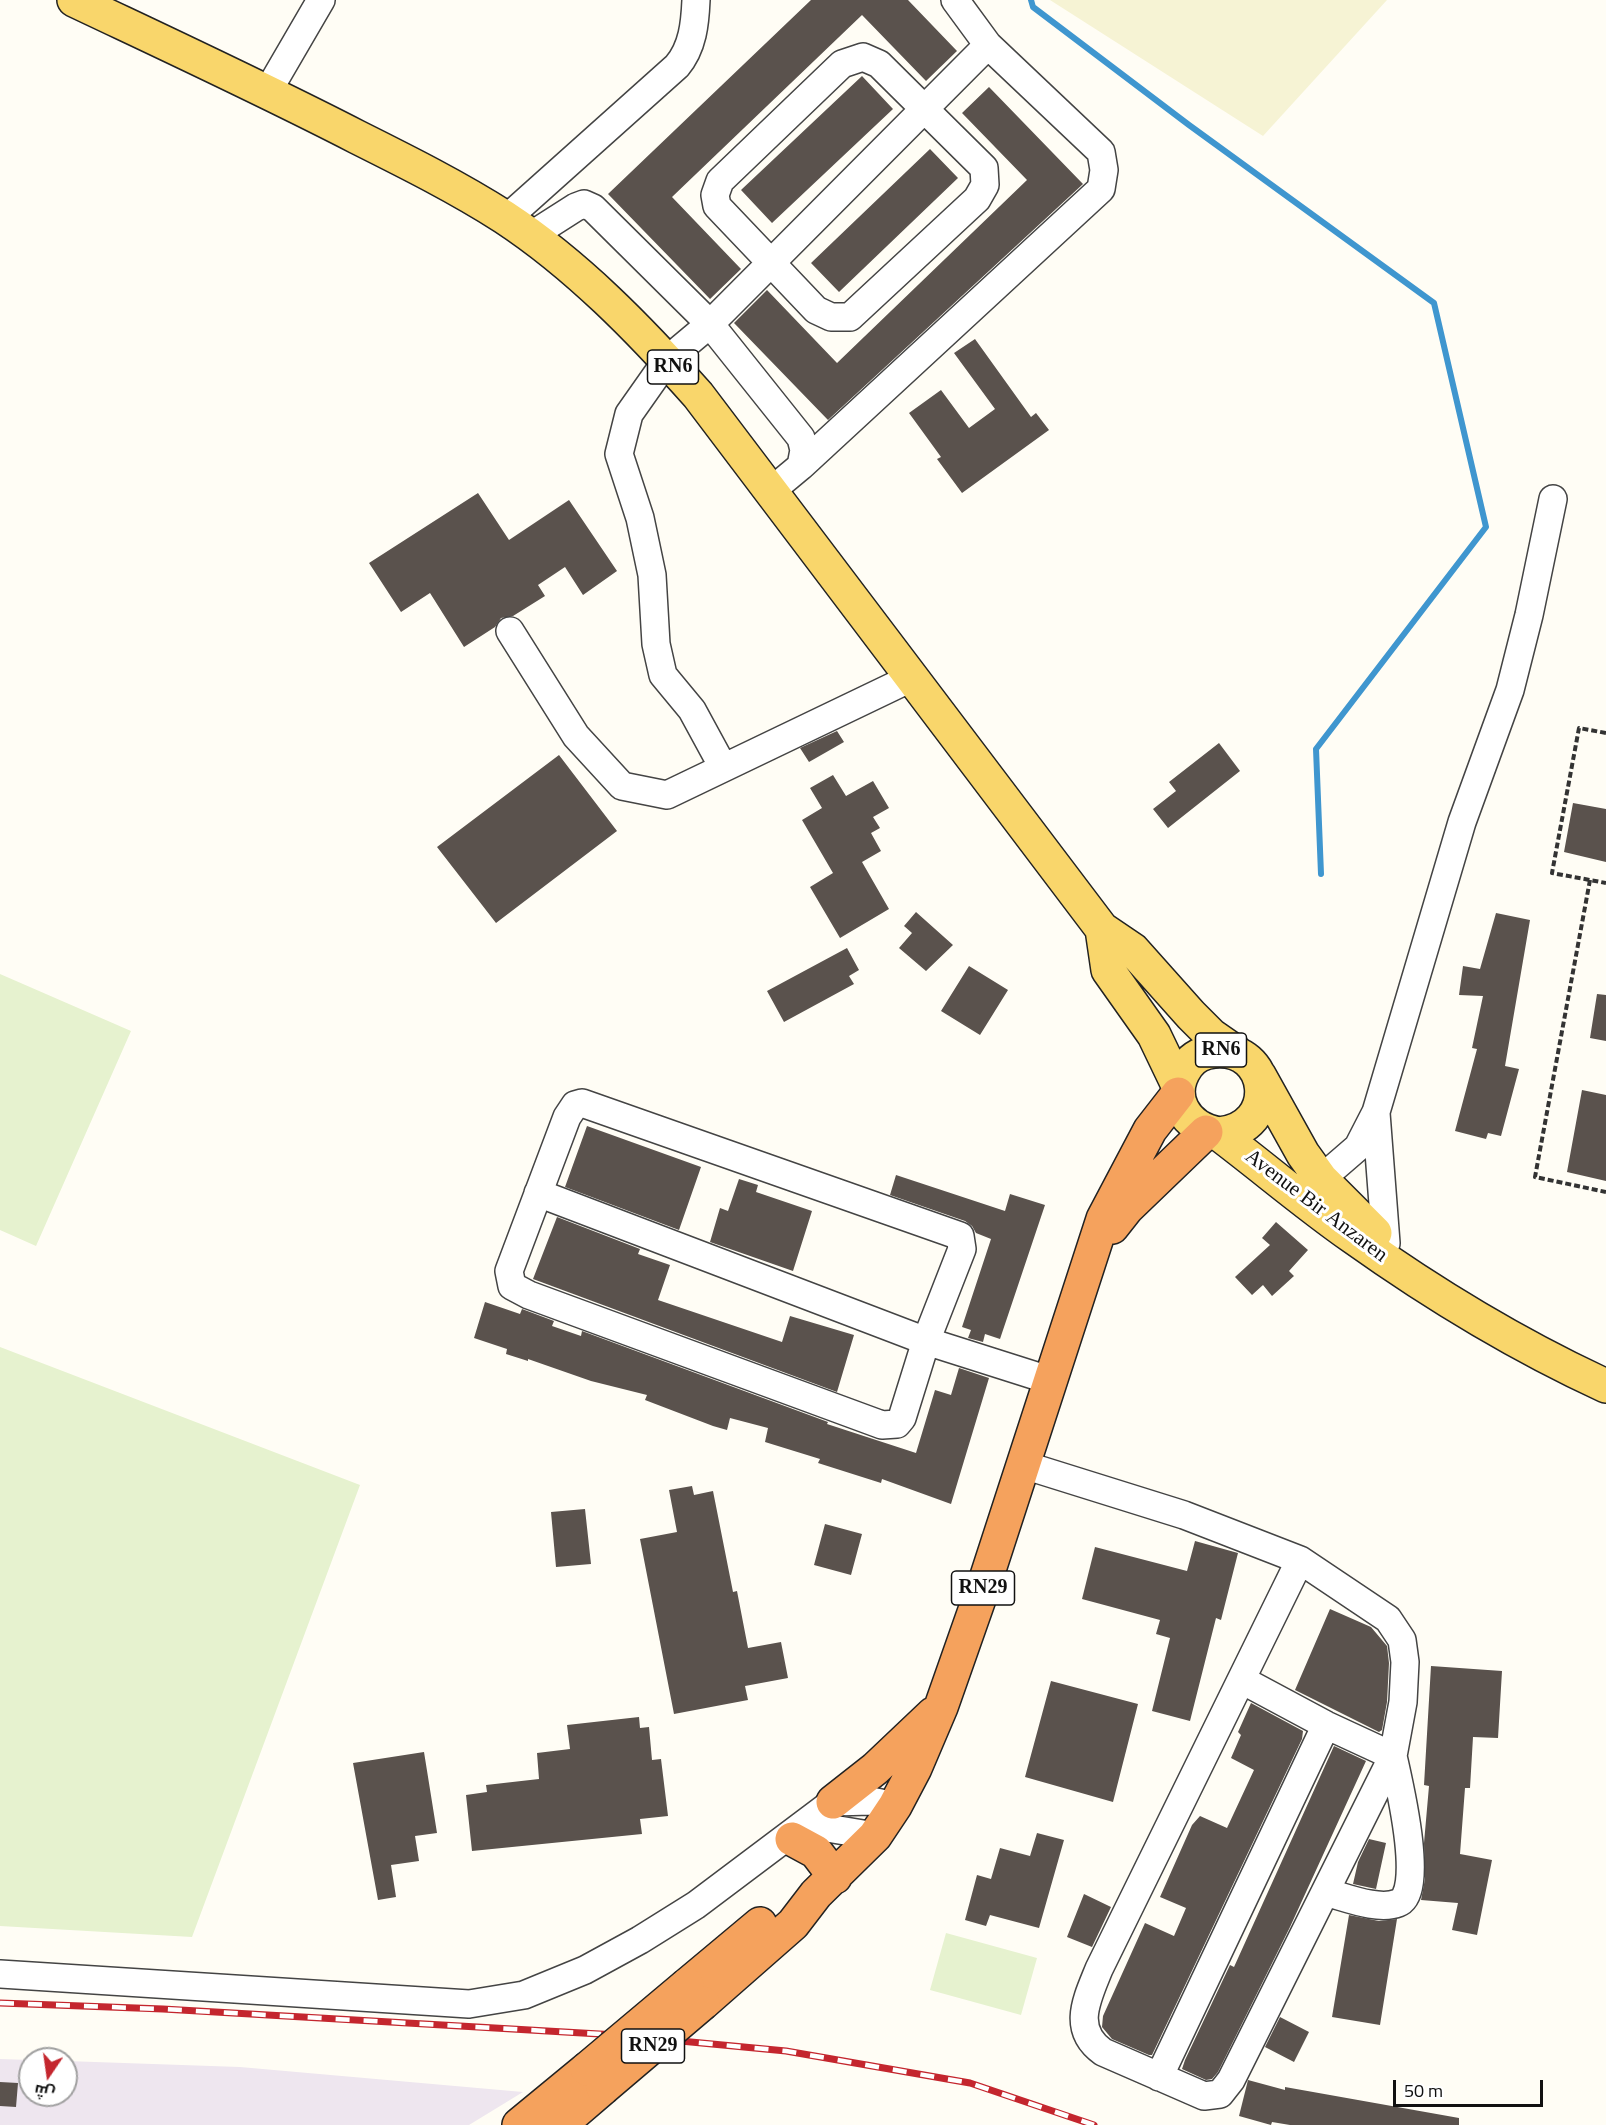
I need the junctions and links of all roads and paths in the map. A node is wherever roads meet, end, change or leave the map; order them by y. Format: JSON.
{"nodes":[{"id":1,"x":74,"y":0,"type":"edge"},
{"id":2,"x":321,"y":0,"type":"edge"},
{"id":3,"x":696,"y":0,"type":"edge"},
{"id":4,"x":955,"y":0,"type":"edge"},
{"id":5,"x":988,"y":45,"type":"junction"},
{"id":6,"x":268,"y":91,"type":"junction"},
{"id":7,"x":926,"y":108,"type":"junction"},
{"id":8,"x":518,"y":228,"type":"junction"},
{"id":9,"x":773,"y":262,"type":"junction"},
{"id":10,"x":710,"y":324,"type":"junction"},
{"id":11,"x":667,"y":360,"type":"junction"},
{"id":12,"x":801,"y":466,"type":"junction"},
{"id":13,"x":771,"y":491,"type":"junction"},
{"id":14,"x":1553,"y":499,"type":"dead end"},
{"id":15,"x":510,"y":631,"type":"dead end"},
{"id":16,"x":912,"y":676,"type":"junction"},
{"id":17,"x":1606,"y":733,"type":"edge"},
{"id":18,"x":723,"y":767,"type":"junction"},
{"id":19,"x":1590,"y":880,"type":"junction"},
{"id":20,"x":1606,"y":883,"type":"edge"},
{"id":21,"x":1102,"y":929,"type":"junction"},
{"id":22,"x":1248,"y":1064,"type":"junction"},
{"id":23,"x":1178,"y":1089,"type":"junction"},
{"id":24,"x":1376,"y":1112,"type":"junction"},
{"id":25,"x":1212,"y":1133,"type":"junction"},
{"id":26,"x":1322,"y":1179,"type":"junction"},
{"id":27,"x":1606,"y":1192,"type":"edge"},
{"id":28,"x":538,"y":1193,"type":"junction"},
{"id":29,"x":1386,"y":1243,"type":"junction"},
{"id":30,"x":1092,"y":1252,"type":"junction"},
{"id":31,"x":1414,"y":1277,"type":"junction"},
{"id":32,"x":926,"y":1341,"type":"junction"},
{"id":33,"x":1052,"y":1381,"type":"junction"},
{"id":34,"x":1606,"y":1386,"type":"edge"},
{"id":35,"x":1024,"y":1465,"type":"junction"},
{"id":36,"x":1300,"y":1560,"type":"junction"},
{"id":37,"x":1242,"y":1680,"type":"junction"},
{"id":38,"x":941,"y":1707,"type":"junction"},
{"id":39,"x":1326,"y":1725,"type":"junction"},
{"id":40,"x":1393,"y":1755,"type":"junction"},
{"id":41,"x":833,"y":1802,"type":"junction"},
{"id":42,"x":895,"y":1806,"type":"junction"},
{"id":43,"x":875,"y":1836,"type":"junction"},
{"id":44,"x":783,"y":1842,"type":"junction"},
{"id":45,"x":826,"y":1885,"type":"junction"},
{"id":46,"x":1325,"y":1892,"type":"junction"},
{"id":47,"x":0,"y":1974,"type":"edge"},
{"id":48,"x":1159,"y":2077,"type":"junction"},
{"id":49,"x":595,"y":2079,"type":"junction"},
{"id":50,"x":519,"y":2125,"type":"edge"},
{"id":51,"x":560,"y":2125,"type":"edge"}],
"edges":[{"from":1,"to":6,"type":"main road","number":"RN6"},
{"from":2,"to":6,"type":"street"},
{"from":3,"to":8,"type":"street"},
{"from":4,"to":5,"type":"street"},
{"from":5,"to":7,"type":"street"},
{"from":5,"to":12,"type":"street"},
{"from":6,"to":8,"type":"main road","number":"RN6"},
{"from":7,"to":9,"type":"street"},
{"from":7,"to":9,"type":"street"},
{"from":7,"to":9,"type":"street"},
{"from":8,"to":10,"type":"street"},
{"from":8,"to":11,"type":"main road","number":"RN6"},
{"from":9,"to":10,"type":"street"},
{"from":10,"to":11,"type":"street"},
{"from":10,"to":12,"type":"street"},
{"from":11,"to":13,"type":"main road","number":"RN6"},
{"from":11,"to":18,"type":"street"},
{"from":12,"to":13,"type":"street"},
{"from":13,"to":16,"type":"main road","number":"RN6"},
{"from":14,"to":24,"type":"street"},
{"from":15,"to":18,"type":"street"},
{"from":16,"to":18,"type":"street"},
{"from":16,"to":21,"type":"main road","number":"RN6"},
{"from":17,"to":19,"type":"path"},
{"from":19,"to":20,"type":"path"},
{"from":19,"to":27,"type":"path"},
{"from":21,"to":22,"type":"main road","number":"RN6"},
{"from":21,"to":23,"type":"main road","number":"RN6"},
{"from":22,"to":23,"type":"main road","number":"RN6"},
{"from":22,"to":25,"type":"main road","number":"RN6"},
{"from":22,"to":26,"type":"main road","name":"Avenue Bir Anzaren","number":"RN6"},
{"from":23,"to":25,"type":"main road","number":"RN6"},
{"from":23,"to":30,"type":"highway","number":"RN29"},
{"from":24,"to":26,"type":"street"},
{"from":24,"to":29,"type":"street"},
{"from":25,"to":30,"type":"highway","number":"RN29"},
{"from":25,"to":31,"type":"main road","name":"Avenue Bir Anzaren","number":"RN6"},
{"from":26,"to":29,"type":"main road","name":"Avenue Bir Anzaren","number":"RN6"},
{"from":28,"to":32,"type":"street"},
{"from":28,"to":32,"type":"street"},
{"from":28,"to":32,"type":"street"},
{"from":29,"to":31,"type":"main road","name":"Avenue Bir Anzaren","number":"RN6"},
{"from":30,"to":33,"type":"highway","number":"RN29"},
{"from":31,"to":34,"type":"main road","name":"Avenue Bir Anzaren","number":"RN6"},
{"from":32,"to":33,"type":"street"},
{"from":33,"to":35,"type":"highway","number":"RN29"},
{"from":35,"to":36,"type":"street"},
{"from":35,"to":38,"type":"highway","number":"RN29"},
{"from":36,"to":37,"type":"street"},
{"from":36,"to":40,"type":"street"},
{"from":37,"to":39,"type":"street"},
{"from":37,"to":48,"type":"street"},
{"from":38,"to":41,"type":"highway"},
{"from":38,"to":42,"type":"highway","number":"RN29"},
{"from":39,"to":40,"type":"street"},
{"from":39,"to":48,"type":"street"},
{"from":40,"to":46,"type":"street"},
{"from":40,"to":46,"type":"street"},
{"from":41,"to":42,"type":"street"},
{"from":41,"to":44,"type":"street"},
{"from":42,"to":43,"type":"highway","number":"RN29"},
{"from":43,"to":44,"type":"street"},
{"from":43,"to":45,"type":"highway","number":"RN29"},
{"from":44,"to":45,"type":"highway"},
{"from":44,"to":47,"type":"street"},
{"from":45,"to":49,"type":"highway","number":"RN29","bridge":true},
{"from":46,"to":48,"type":"street"},
{"from":49,"to":50,"type":"highway","number":"RN29"},
{"from":49,"to":51,"type":"highway","number":"RN29"}]}
